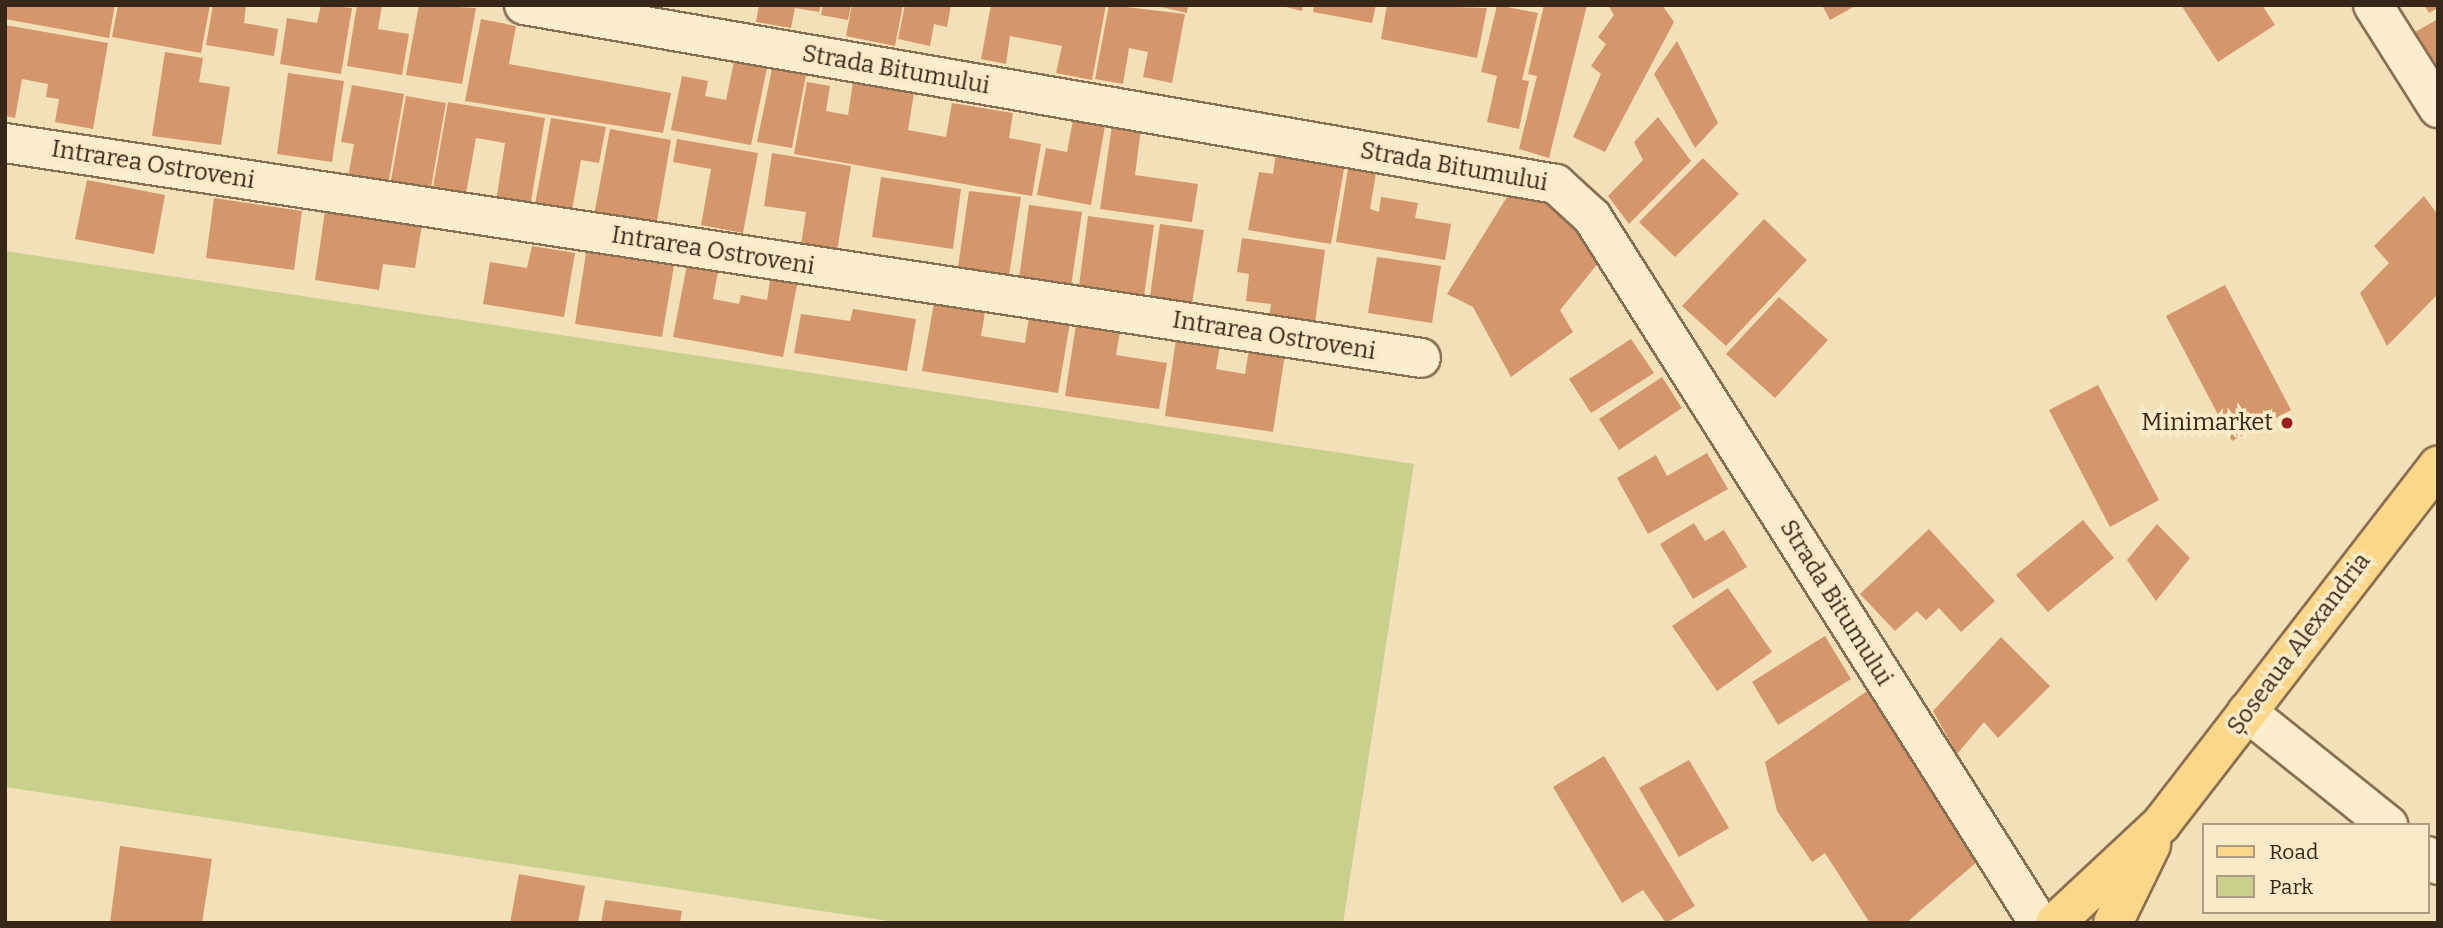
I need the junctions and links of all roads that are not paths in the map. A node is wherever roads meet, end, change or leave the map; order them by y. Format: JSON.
{"nodes":[{"id":1,"x":524,"y":5,"type":"edge"},
{"id":2,"x":2373,"y":5,"type":"edge"},
{"id":3,"x":2438,"y":108,"type":"edge"},
{"id":4,"x":5,"y":143,"type":"edge"},
{"id":5,"x":1421,"y":358,"type":"dead end"},
{"id":6,"x":2438,"y":465,"type":"edge"},
{"id":7,"x":2247,"y":712,"type":"junction"},
{"id":8,"x":2386,"y":823,"type":"edge"},
{"id":9,"x":2161,"y":824,"type":"junction"},
{"id":10,"x":2039,"y":923,"type":"edge"},
{"id":11,"x":2055,"y":923,"type":"edge"},
{"id":12,"x":2113,"y":923,"type":"edge"}],
"edges":[{"from":1,"to":10,"type":"street","name":"Strada Bitumului"},
{"from":2,"to":3,"type":"street"},
{"from":4,"to":5,"type":"street","name":"Intrarea Ostroveni"},
{"from":6,"to":7,"type":"main road","name":"Șoseaua Alexandria"},
{"from":7,"to":8,"type":"street"},
{"from":7,"to":9,"type":"main road","name":"Șoseaua Alexandria"},
{"from":9,"to":11,"type":"main road","name":"Șoseaua Alexandria"},
{"from":9,"to":12,"type":"main road","name":"Șoseaua Alexandria"}]}
